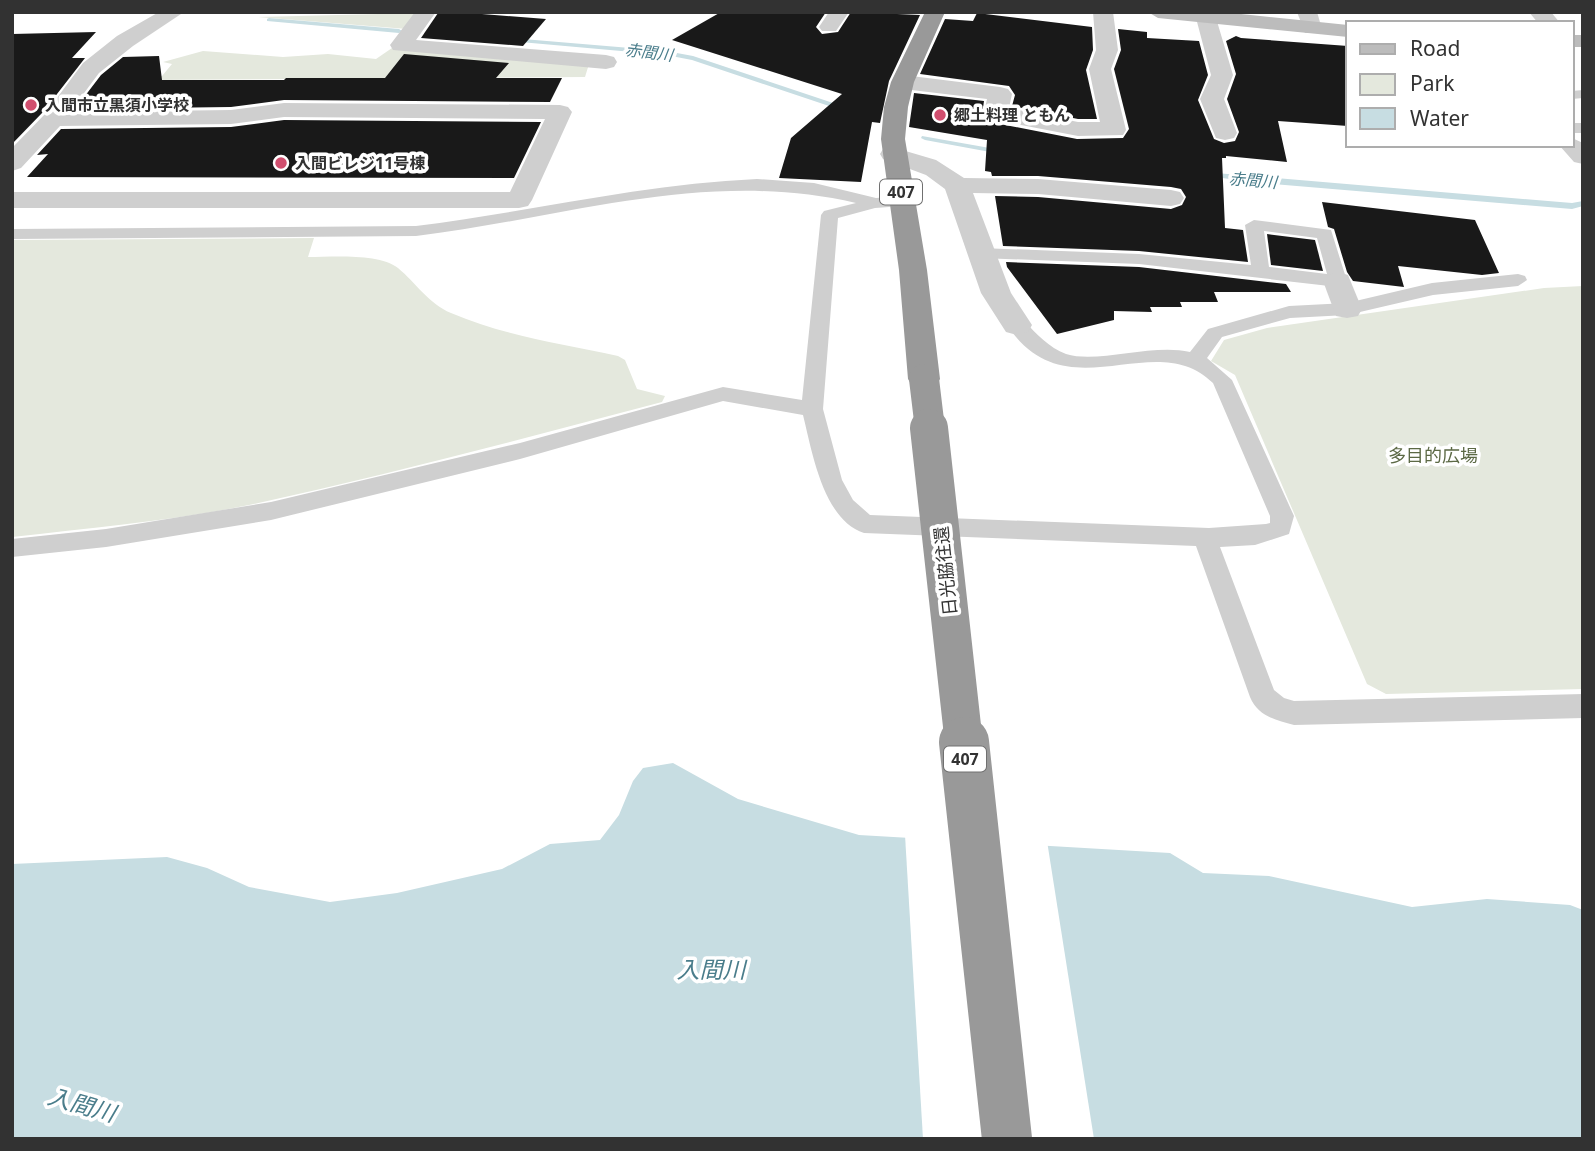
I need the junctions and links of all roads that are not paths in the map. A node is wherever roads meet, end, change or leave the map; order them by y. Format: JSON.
{"nodes":[{"id":1,"x":174,"y":12,"type":"edge"},
{"id":2,"x":426,"y":12,"type":"edge"},
{"id":3,"x":935,"y":12,"type":"edge"},
{"id":4,"x":1103,"y":12,"type":"edge"},
{"id":5,"x":1158,"y":12,"type":"edge"},
{"id":6,"x":1206,"y":18,"type":"junction"},
{"id":7,"x":1310,"y":20,"type":"edge"},
{"id":8,"x":1346,"y":30,"type":"edge"},
{"id":9,"x":606,"y":62,"type":"dead end"},
{"id":10,"x":903,"y":82,"type":"junction"},
{"id":11,"x":52,"y":118,"type":"junction"},
{"id":12,"x":1225,"y":133,"type":"dead end"},
{"id":13,"x":892,"y":153,"type":"junction"},
{"id":14,"x":12,"y":163,"type":"edge"},
{"id":15,"x":957,"y":186,"type":"junction"},
{"id":16,"x":1171,"y":198,"type":"dead end"},
{"id":17,"x":12,"y":200,"type":"edge"},
{"id":18,"x":903,"y":201,"type":"junction"},
{"id":19,"x":874,"y":203,"type":"junction"},
{"id":20,"x":12,"y":234,"type":"edge"},
{"id":21,"x":980,"y":253,"type":"junction"},
{"id":22,"x":1261,"y":271,"type":"junction"},
{"id":23,"x":1518,"y":281,"type":"dead end"},
{"id":24,"x":1343,"y":295,"type":"junction"},
{"id":25,"x":1017,"y":325,"type":"joint"},
{"id":26,"x":1195,"y":360,"type":"junction"},
{"id":27,"x":811,"y":410,"type":"junction"},
{"id":28,"x":1204,"y":536,"type":"junction"},
{"id":29,"x":12,"y":548,"type":"edge"},
{"id":30,"x":1583,"y":706,"type":"edge"},
{"id":31,"x":1007,"y":1139,"type":"edge"}],
"edges":[{"from":1,"to":11,"type":"street"},
{"from":2,"to":9,"type":"street"},
{"from":3,"to":10,"type":"highway","name":"日光脇往還","number":"407"},
{"from":4,"to":10,"type":"street"},
{"from":5,"to":6,"type":"main road"},
{"from":6,"to":7,"type":"main road"},
{"from":6,"to":12,"type":"street"},
{"from":7,"to":8,"type":"main road"},
{"from":10,"to":13,"type":"highway","name":"日光脇往還","number":"407"},
{"from":11,"to":14,"type":"street"},
{"from":11,"to":17,"type":"street"},
{"from":13,"to":15,"type":"street"},
{"from":13,"to":18,"type":"highway","name":"日光脇往還","number":"407"},
{"from":15,"to":16,"type":"street"},
{"from":15,"to":21,"type":"street"},
{"from":18,"to":19,"type":"lane"},
{"from":18,"to":31,"type":"highway","name":"日光脇往還","number":"407","bridge":true},
{"from":19,"to":20,"type":"lane"},
{"from":19,"to":27,"type":"lane"},
{"from":21,"to":22,"type":"lane"},
{"from":21,"to":25,"type":"street"},
{"from":22,"to":24,"type":"lane"},
{"from":22,"to":24,"type":"lane"},
{"from":23,"to":24,"type":"lane"},
{"from":24,"to":26,"type":"lane"},
{"from":25,"to":26,"type":"lane"},
{"from":26,"to":28,"type":"lane"},
{"from":27,"to":28,"type":"lane"},
{"from":27,"to":29,"type":"lane"},
{"from":28,"to":30,"type":"lane"}]}
